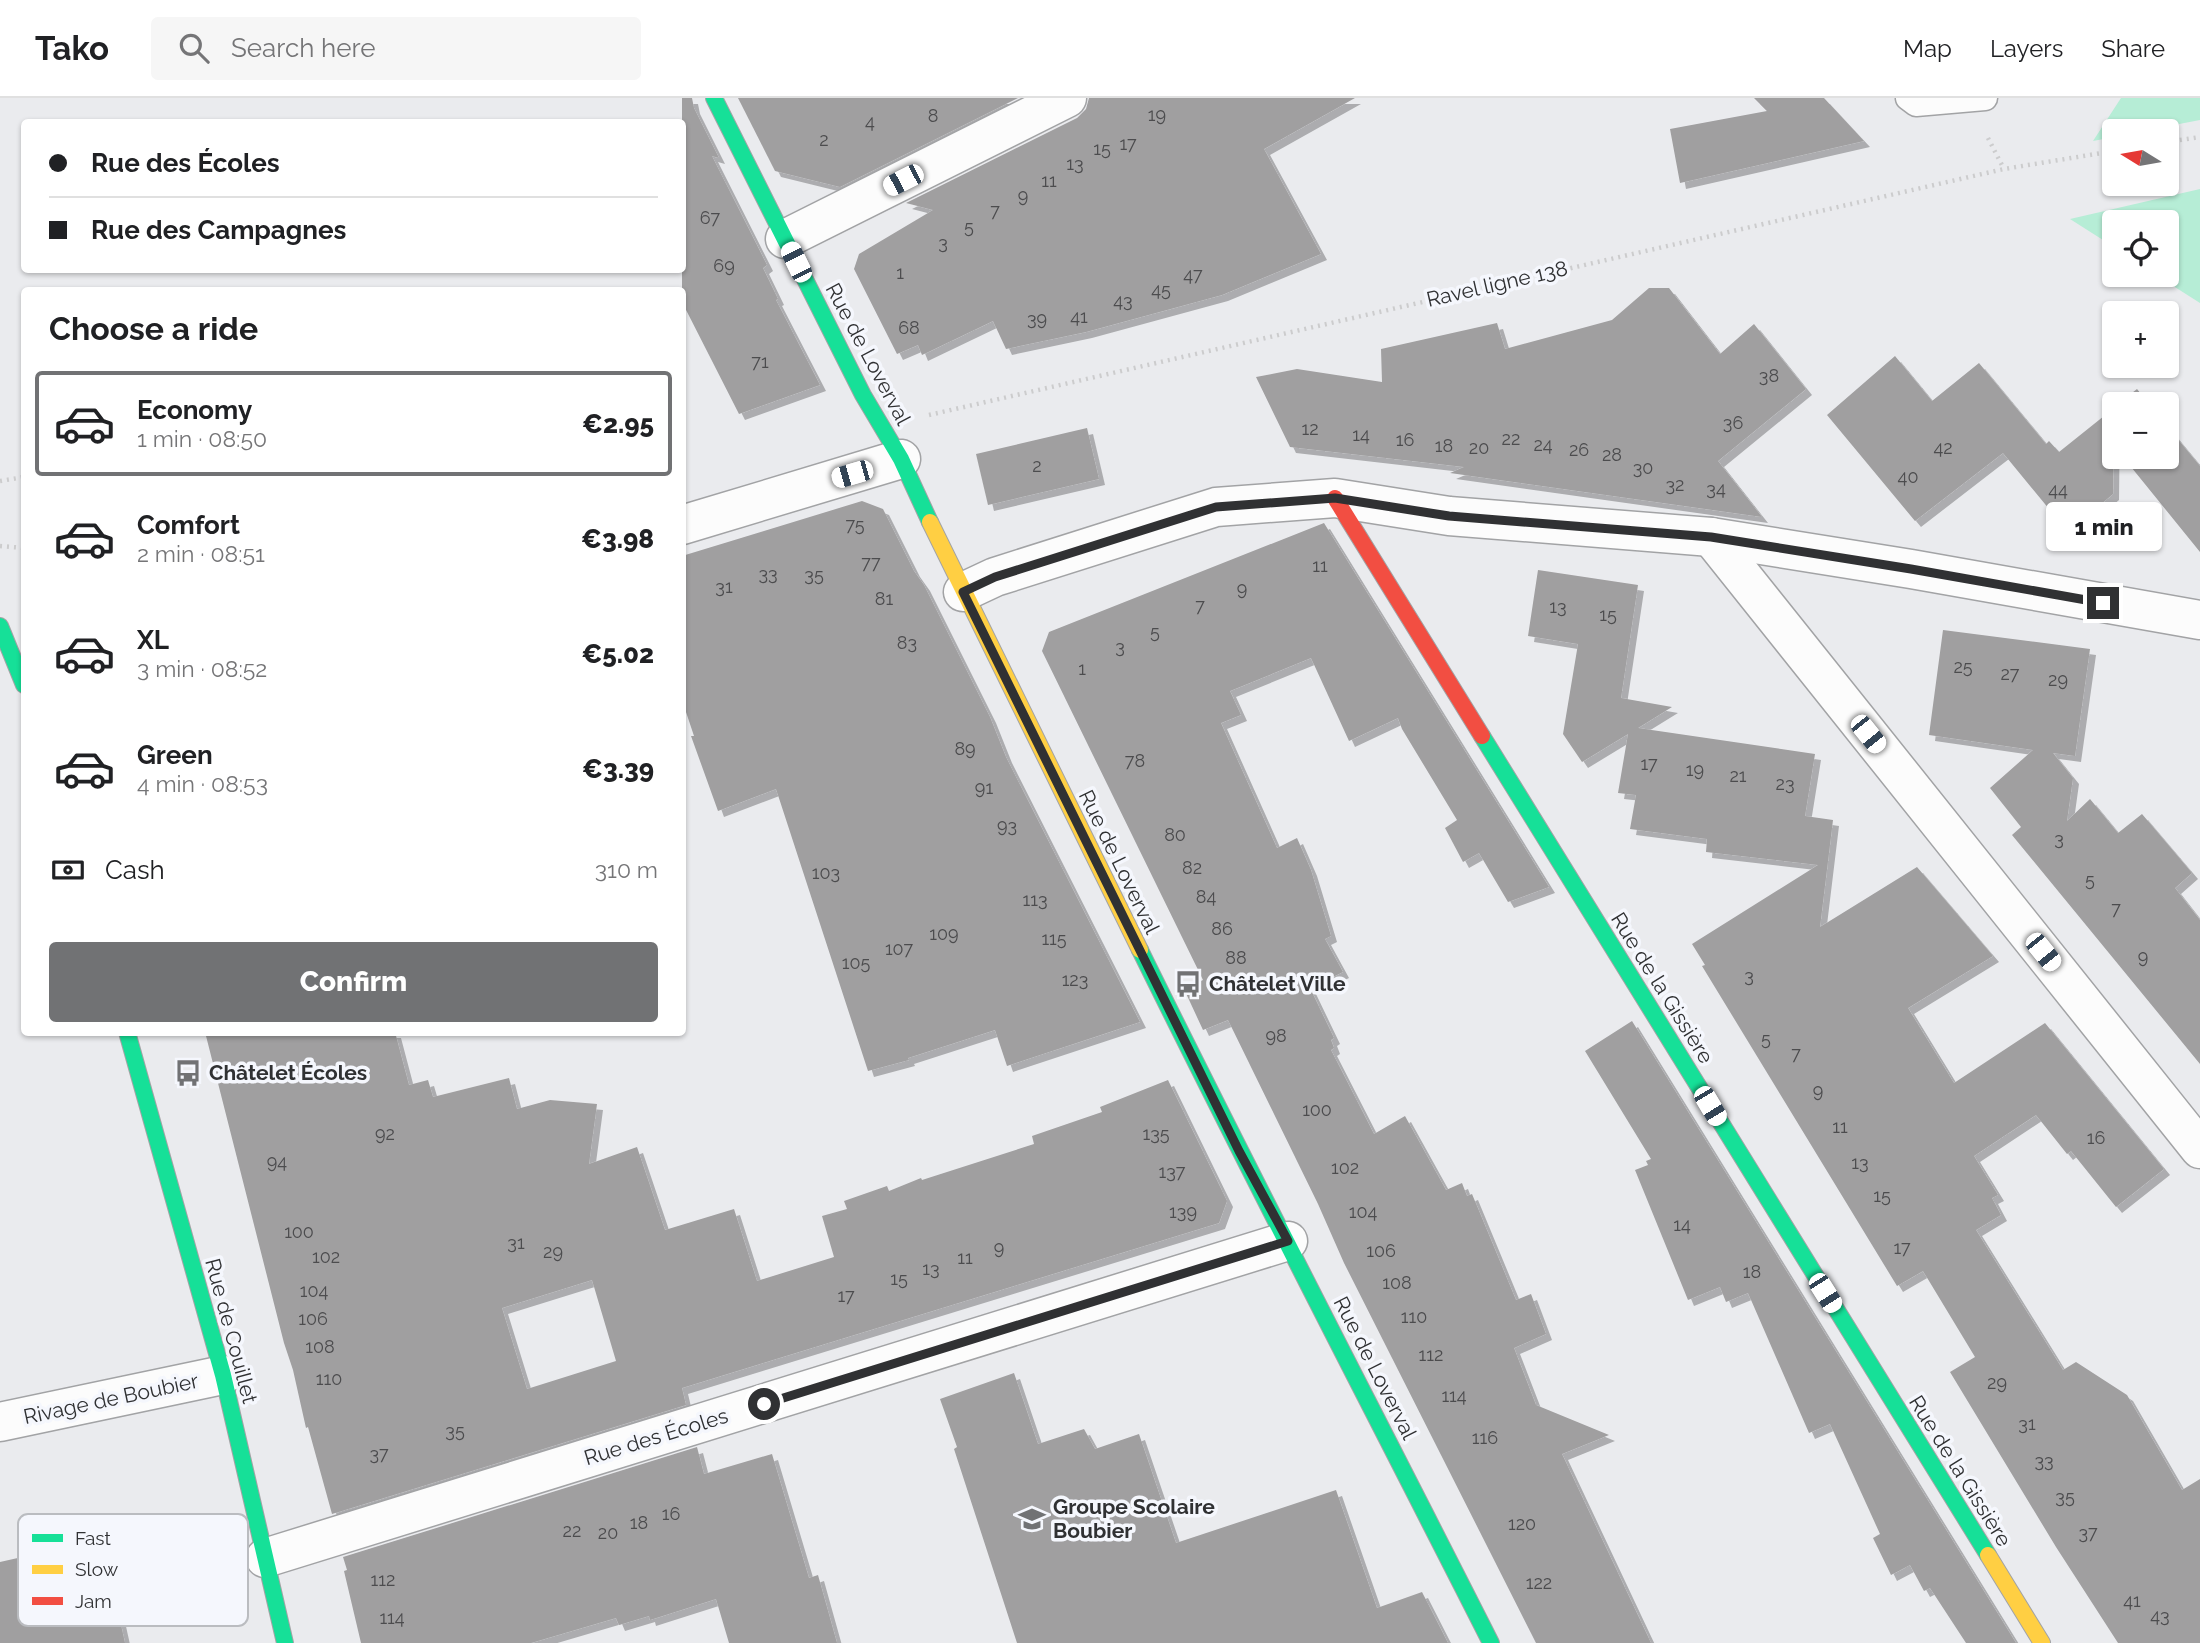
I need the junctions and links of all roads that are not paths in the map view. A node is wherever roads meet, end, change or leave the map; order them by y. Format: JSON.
{"nodes":[{"id":1,"x":714,"y":98,"type":"edge"},
{"id":2,"x":1067,"y":98,"type":"edge"},
{"id":3,"x":1908,"y":98,"type":"edge"},
{"id":4,"x":1984,"y":98,"type":"edge"},
{"id":5,"x":785,"y":239,"type":"junction"},
{"id":6,"x":901,"y":459,"type":"junction"},
{"id":7,"x":1335,"y":498,"type":"junction"},
{"id":8,"x":686,"y":524,"type":"edge"},
{"id":9,"x":1711,"y":537,"type":"junction"},
{"id":10,"x":963,"y":592,"type":"junction"},
{"id":11,"x":2200,"y":620,"type":"edge"},
{"id":12,"x":0,"y":626,"type":"edge"},
{"id":13,"x":21,"y":678,"type":"edge"},
{"id":14,"x":128,"y":1036,"type":"edge"},
{"id":15,"x":2200,"y":1149,"type":"edge"},
{"id":16,"x":1288,"y":1241,"type":"junction"},
{"id":17,"x":223,"y":1375,"type":"junction"},
{"id":18,"x":0,"y":1422,"type":"edge"},
{"id":19,"x":265,"y":1558,"type":"junction"},
{"id":20,"x":285,"y":1643,"type":"edge"},
{"id":21,"x":1491,"y":1643,"type":"edge"},
{"id":22,"x":2042,"y":1643,"type":"edge"}],
"edges":[{"from":1,"to":5,"type":"street","name":"Rue de Loverval"},
{"from":2,"to":5,"type":"street"},
{"from":3,"to":4,"type":"lane"},
{"from":5,"to":6,"type":"street","name":"Rue de Loverval"},
{"from":6,"to":8,"type":"street"},
{"from":6,"to":10,"type":"street","name":"Rue de Loverval"},
{"from":7,"to":9,"type":"street"},
{"from":7,"to":10,"type":"street"},
{"from":7,"to":22,"type":"street","name":"Rue de la Gissière"},
{"from":9,"to":11,"type":"street"},
{"from":9,"to":15,"type":"street"},
{"from":10,"to":16,"type":"street","name":"Rue de Loverval"},
{"from":12,"to":13,"type":"street"},
{"from":14,"to":17,"type":"street","name":"Rue de Couillet"},
{"from":16,"to":19,"type":"street","name":"Rue des Écoles"},
{"from":16,"to":21,"type":"street","name":"Rue de Loverval"},
{"from":17,"to":18,"type":"street","name":"Rivage de Boubier"},
{"from":17,"to":19,"type":"street","name":"Rue de Couillet"},
{"from":19,"to":20,"type":"street","name":"Rue de Couillet"}]}
